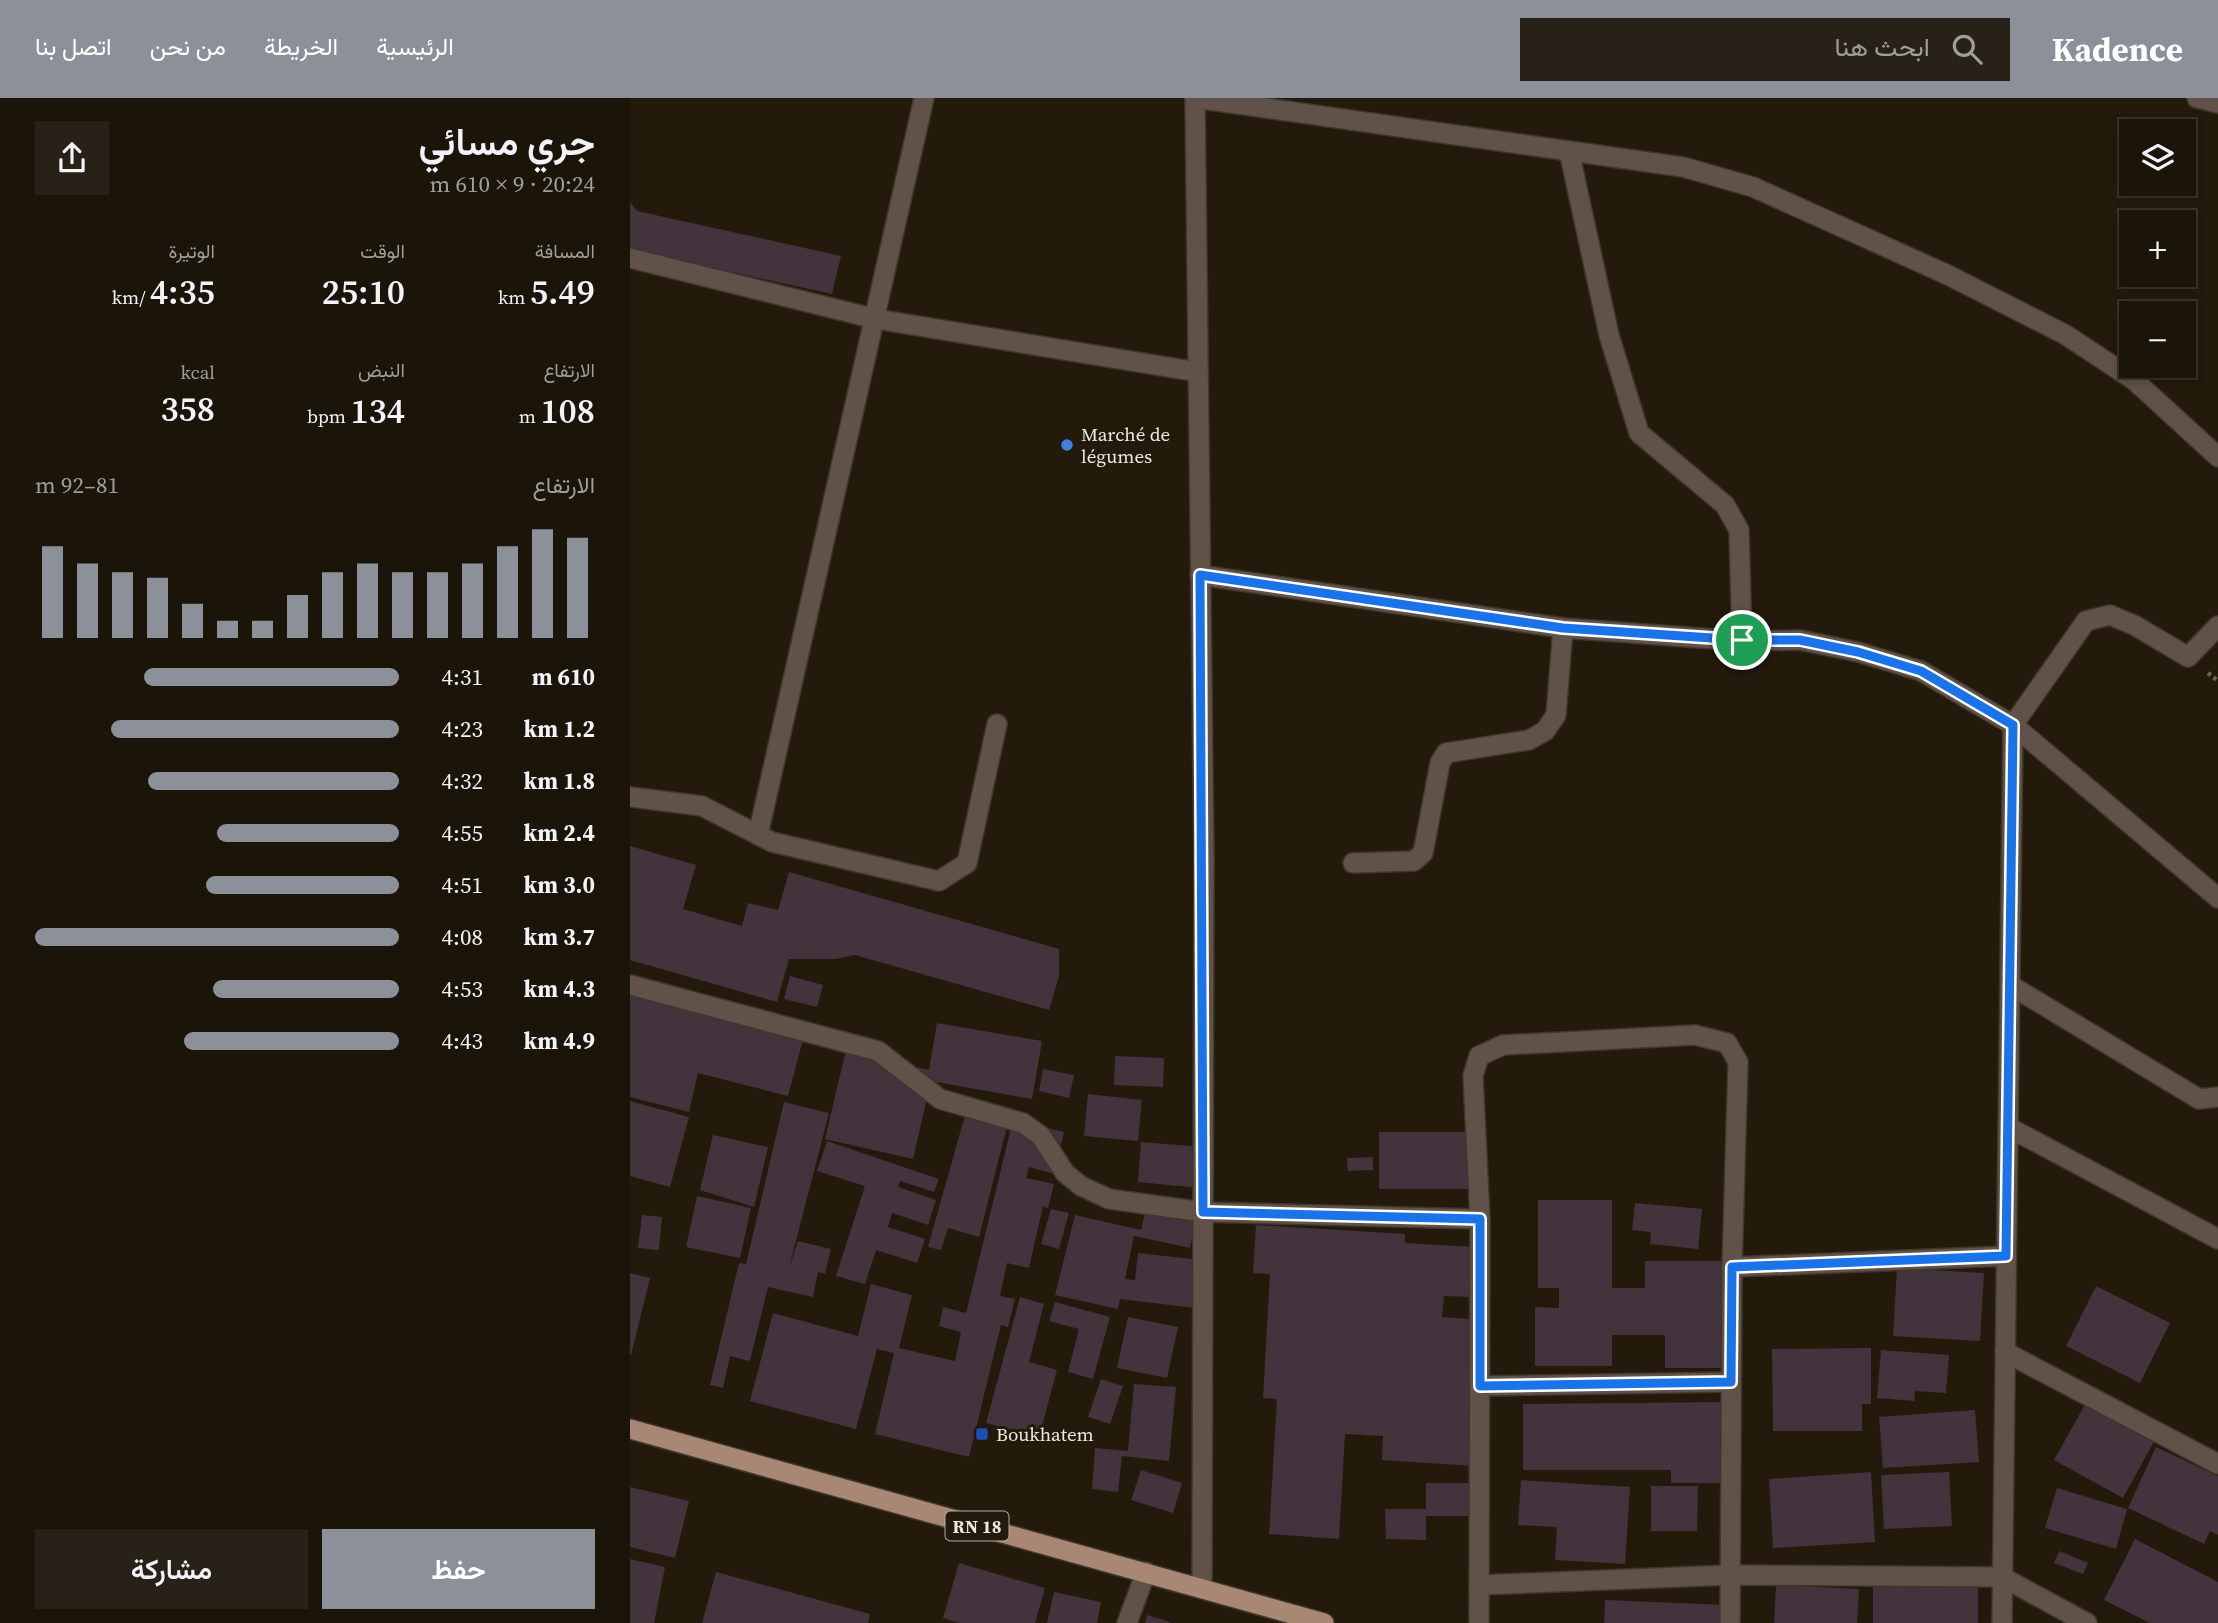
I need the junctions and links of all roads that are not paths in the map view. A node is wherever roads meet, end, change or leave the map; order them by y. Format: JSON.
{"nodes":[{"id":1,"x":923,"y":98,"type":"edge"},
{"id":2,"x":1195,"y":98,"type":"edge"},
{"id":3,"x":2197,"y":98,"type":"edge"},
{"id":4,"x":2218,"y":103,"type":"edge"},
{"id":5,"x":1569,"y":151,"type":"junction"},
{"id":6,"x":630,"y":258,"type":"edge"},
{"id":7,"x":876,"y":319,"type":"junction"},
{"id":8,"x":1198,"y":372,"type":"junction"},
{"id":9,"x":2218,"y":457,"type":"edge"},
{"id":10,"x":1200,"y":575,"type":"junction"},
{"id":11,"x":2218,"y":626,"type":"edge"},
{"id":12,"x":1563,"y":628,"type":"junction"},
{"id":13,"x":1742,"y":640,"type":"junction"},
{"id":14,"x":997,"y":724,"type":"dead end"},
{"id":15,"x":2013,"y":725,"type":"junction"},
{"id":16,"x":630,"y":797,"type":"edge"},
{"id":17,"x":758,"y":835,"type":"junction"},
{"id":18,"x":1353,"y":863,"type":"dead end"},
{"id":19,"x":2218,"y":898,"type":"edge"},
{"id":20,"x":630,"y":985,"type":"edge"},
{"id":21,"x":2010,"y":985,"type":"junction"},
{"id":22,"x":2218,"y":1097,"type":"edge"},
{"id":23,"x":2008,"y":1126,"type":"junction"},
{"id":24,"x":1203,"y":1212,"type":"junction"},
{"id":25,"x":1480,"y":1219,"type":"junction"},
{"id":26,"x":2218,"y":1239,"type":"edge"},
{"id":27,"x":2006,"y":1256,"type":"junction"},
{"id":28,"x":1732,"y":1267,"type":"junction"},
{"id":29,"x":2005,"y":1352,"type":"junction"},
{"id":30,"x":1731,"y":1382,"type":"junction"},
{"id":31,"x":1480,"y":1386,"type":"junction"},
{"id":32,"x":630,"y":1429,"type":"edge"},
{"id":33,"x":2218,"y":1464,"type":"edge"},
{"id":34,"x":1146,"y":1572,"type":"junction"},
{"id":35,"x":1730,"y":1574,"type":"junction"},
{"id":36,"x":2002,"y":1577,"type":"junction"},
{"id":37,"x":1479,"y":1585,"type":"junction"},
{"id":38,"x":1202,"y":1588,"type":"junction"},
{"id":39,"x":1127,"y":1623,"type":"edge"},
{"id":40,"x":1324,"y":1623,"type":"edge"},
{"id":41,"x":1479,"y":1623,"type":"edge"},
{"id":42,"x":1730,"y":1623,"type":"edge"},
{"id":43,"x":2002,"y":1623,"type":"edge"},
{"id":44,"x":2087,"y":1623,"type":"edge"}],
"edges":[{"from":1,"to":7,"type":"street"},
{"from":2,"to":5,"type":"street"},
{"from":2,"to":8,"type":"street"},
{"from":3,"to":4,"type":"street"},
{"from":5,"to":9,"type":"street"},
{"from":5,"to":13,"type":"street"},
{"from":6,"to":7,"type":"street"},
{"from":7,"to":8,"type":"street"},
{"from":7,"to":17,"type":"street"},
{"from":8,"to":10,"type":"street"},
{"from":10,"to":12,"type":"street"},
{"from":10,"to":24,"type":"street"},
{"from":11,"to":15,"type":"street"},
{"from":12,"to":13,"type":"street"},
{"from":12,"to":18,"type":"street"},
{"from":13,"to":15,"type":"street"},
{"from":14,"to":17,"type":"street"},
{"from":15,"to":19,"type":"street"},
{"from":15,"to":21,"type":"street"},
{"from":16,"to":17,"type":"street"},
{"from":20,"to":24,"type":"street"},
{"from":21,"to":22,"type":"street"},
{"from":21,"to":23,"type":"street"},
{"from":23,"to":26,"type":"street"},
{"from":23,"to":27,"type":"street"},
{"from":24,"to":25,"type":"street"},
{"from":24,"to":38,"type":"street"},
{"from":25,"to":28,"type":"street"},
{"from":25,"to":31,"type":"street"},
{"from":27,"to":28,"type":"street"},
{"from":27,"to":29,"type":"street"},
{"from":28,"to":30,"type":"street"},
{"from":29,"to":33,"type":"street"},
{"from":29,"to":36,"type":"street"},
{"from":30,"to":31,"type":"street"},
{"from":30,"to":35,"type":"street"},
{"from":31,"to":37,"type":"street"},
{"from":32,"to":34,"type":"main road","number":"RN 18"},
{"from":34,"to":38,"type":"main road","number":"RN 18"},
{"from":34,"to":39,"type":"street"},
{"from":35,"to":36,"type":"street"},
{"from":35,"to":37,"type":"street"},
{"from":35,"to":42,"type":"street"},
{"from":36,"to":43,"type":"street"},
{"from":36,"to":44,"type":"street"},
{"from":37,"to":41,"type":"street"},
{"from":38,"to":40,"type":"main road","number":"RN 18"}]}
